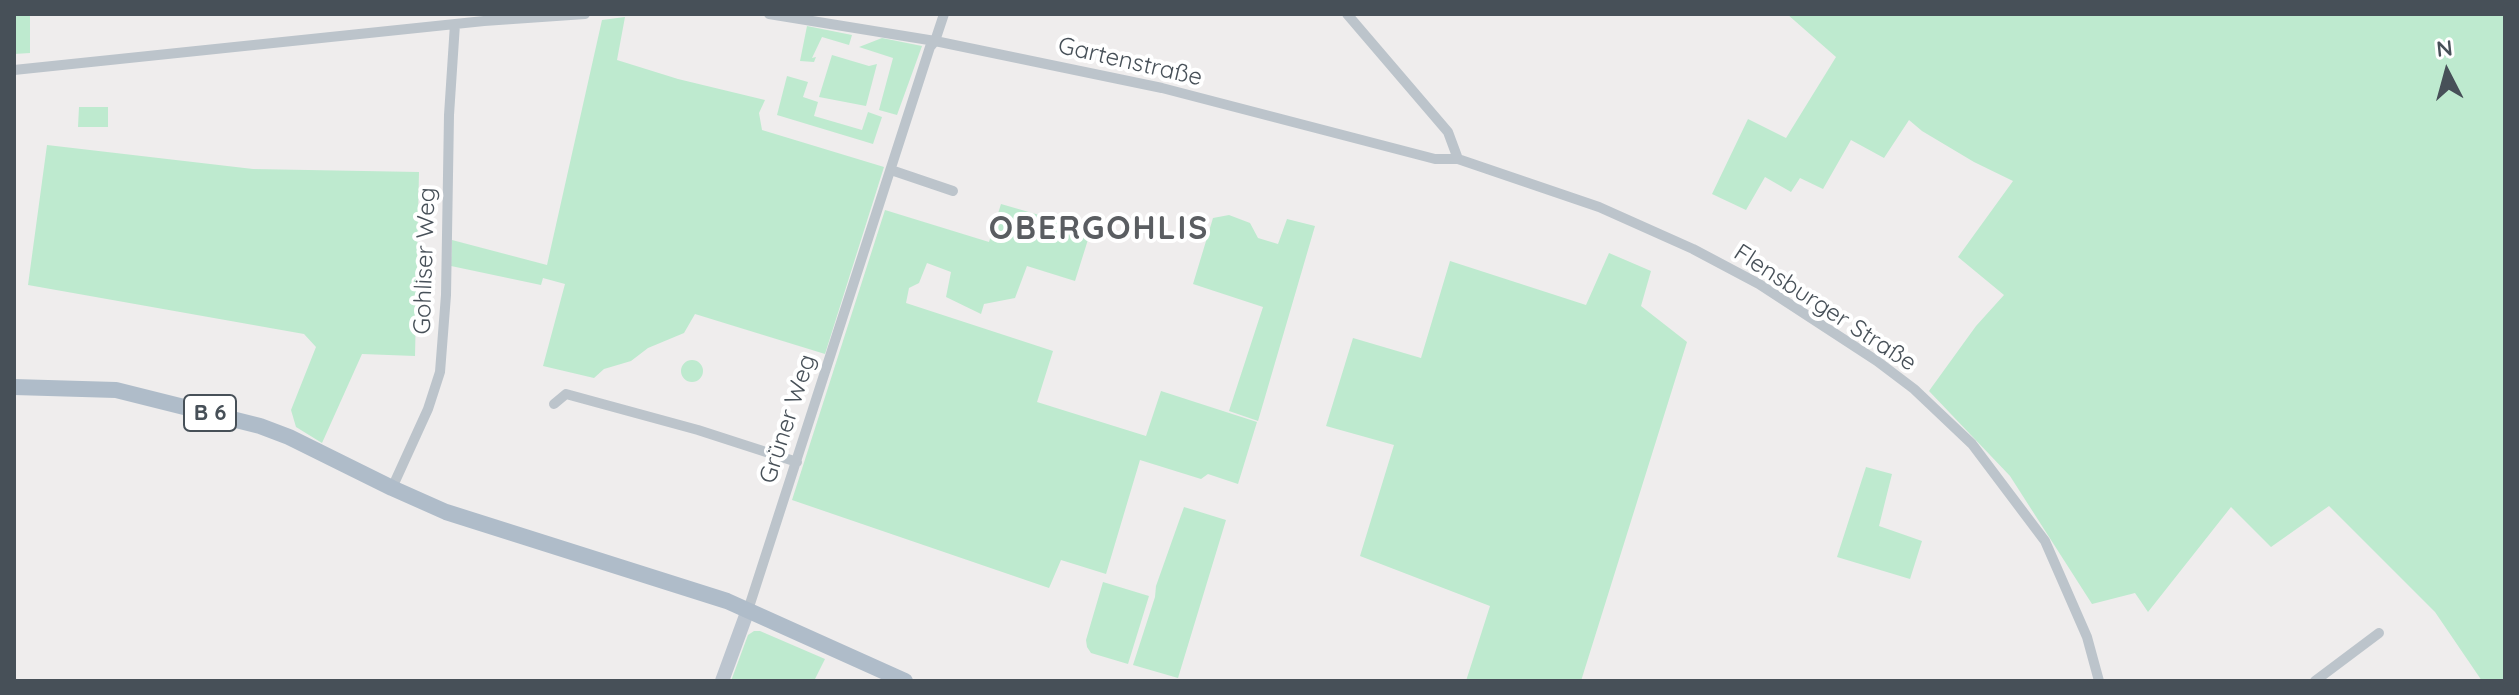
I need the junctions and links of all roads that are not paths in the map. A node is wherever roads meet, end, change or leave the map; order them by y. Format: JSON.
{"nodes":[{"id":1,"x":585,"y":14,"type":"edge"},
{"id":2,"x":769,"y":14,"type":"edge"},
{"id":3,"x":944,"y":14,"type":"edge"},
{"id":4,"x":1347,"y":14,"type":"edge"},
{"id":5,"x":455,"y":24,"type":"junction"},
{"id":6,"x":935,"y":41,"type":"junction"},
{"id":7,"x":14,"y":70,"type":"edge"},
{"id":8,"x":1458,"y":159,"type":"junction"},
{"id":9,"x":1477,"y":166,"type":"joint"},
{"id":10,"x":891,"y":170,"type":"junction"},
{"id":11,"x":953,"y":191,"type":"dead end"},
{"id":12,"x":14,"y":387,"type":"edge"},
{"id":13,"x":554,"y":404,"type":"dead end"},
{"id":14,"x":797,"y":462,"type":"junction"},
{"id":15,"x":392,"y":488,"type":"junction"},
{"id":16,"x":748,"y":610,"type":"junction"},
{"id":17,"x":2379,"y":633,"type":"dead end"},
{"id":18,"x":722,"y":681,"type":"edge"},
{"id":19,"x":905,"y":681,"type":"edge"},
{"id":20,"x":2099,"y":681,"type":"edge"},
{"id":21,"x":2315,"y":681,"type":"edge"}],
"edges":[{"from":1,"to":5,"type":"street"},
{"from":2,"to":6,"type":"street","name":"Gartenstraße"},
{"from":3,"to":6,"type":"street","name":"Grüner Weg"},
{"from":4,"to":8,"type":"street"},
{"from":5,"to":7,"type":"street"},
{"from":5,"to":15,"type":"street","name":"Gohliser Weg"},
{"from":6,"to":8,"type":"street","name":"Gartenstraße"},
{"from":6,"to":10,"type":"street","name":"Grüner Weg"},
{"from":8,"to":9,"type":"street","name":"Gartenstraße"},
{"from":9,"to":20,"type":"street","name":"Flensburger Straße"},
{"from":10,"to":11,"type":"street"},
{"from":10,"to":14,"type":"street","name":"Grüner Weg"},
{"from":12,"to":15,"type":"main road","number":"B 6"},
{"from":13,"to":14,"type":"street"},
{"from":14,"to":16,"type":"street","name":"Grüner Weg"},
{"from":15,"to":16,"type":"main road","number":"B 6"},
{"from":16,"to":18,"type":"street","name":"Grüner Weg"},
{"from":16,"to":19,"type":"main road","number":"B 6"},
{"from":17,"to":21,"type":"street"}]}
